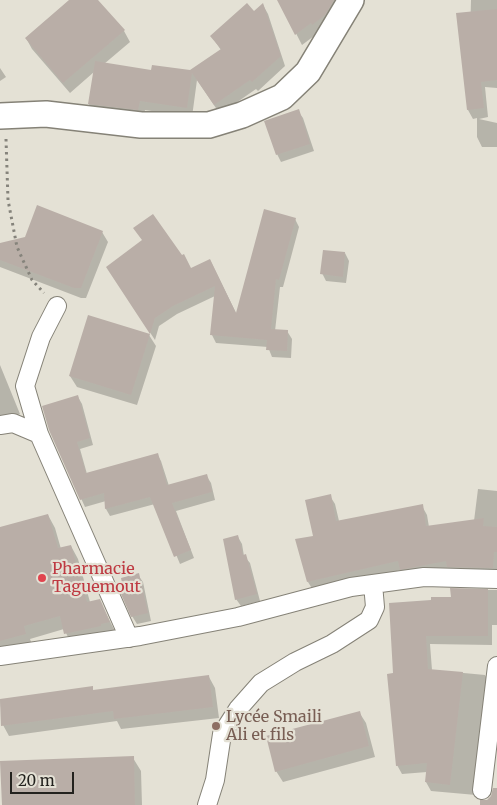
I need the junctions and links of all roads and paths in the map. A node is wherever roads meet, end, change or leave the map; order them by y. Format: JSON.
{"nodes":[{"id":1,"x":351,"y":0,"type":"edge"},
{"id":2,"x":3,"y":116,"type":"edge"},
{"id":3,"x":57,"y":306,"type":"joint"},
{"id":4,"x":0,"y":426,"type":"edge"},
{"id":5,"x":39,"y":434,"type":"junction"},
{"id":6,"x":497,"y":580,"type":"edge"},
{"id":7,"x":373,"y":584,"type":"junction"},
{"id":8,"x":129,"y":638,"type":"junction"},
{"id":9,"x":0,"y":656,"type":"edge"},
{"id":10,"x":497,"y":666,"type":"edge"},
{"id":11,"x":482,"y":790,"type":"dead end"},
{"id":12,"x":206,"y":805,"type":"edge"}],
"edges":[{"from":1,"to":2,"type":"main road"},
{"from":2,"to":3,"type":"path"},
{"from":3,"to":5,"type":"street"},
{"from":4,"to":5,"type":"street"},
{"from":5,"to":8,"type":"street"},
{"from":6,"to":7,"type":"street"},
{"from":7,"to":8,"type":"street"},
{"from":7,"to":12,"type":"street"},
{"from":8,"to":9,"type":"street"},
{"from":10,"to":11,"type":"street"}]}
